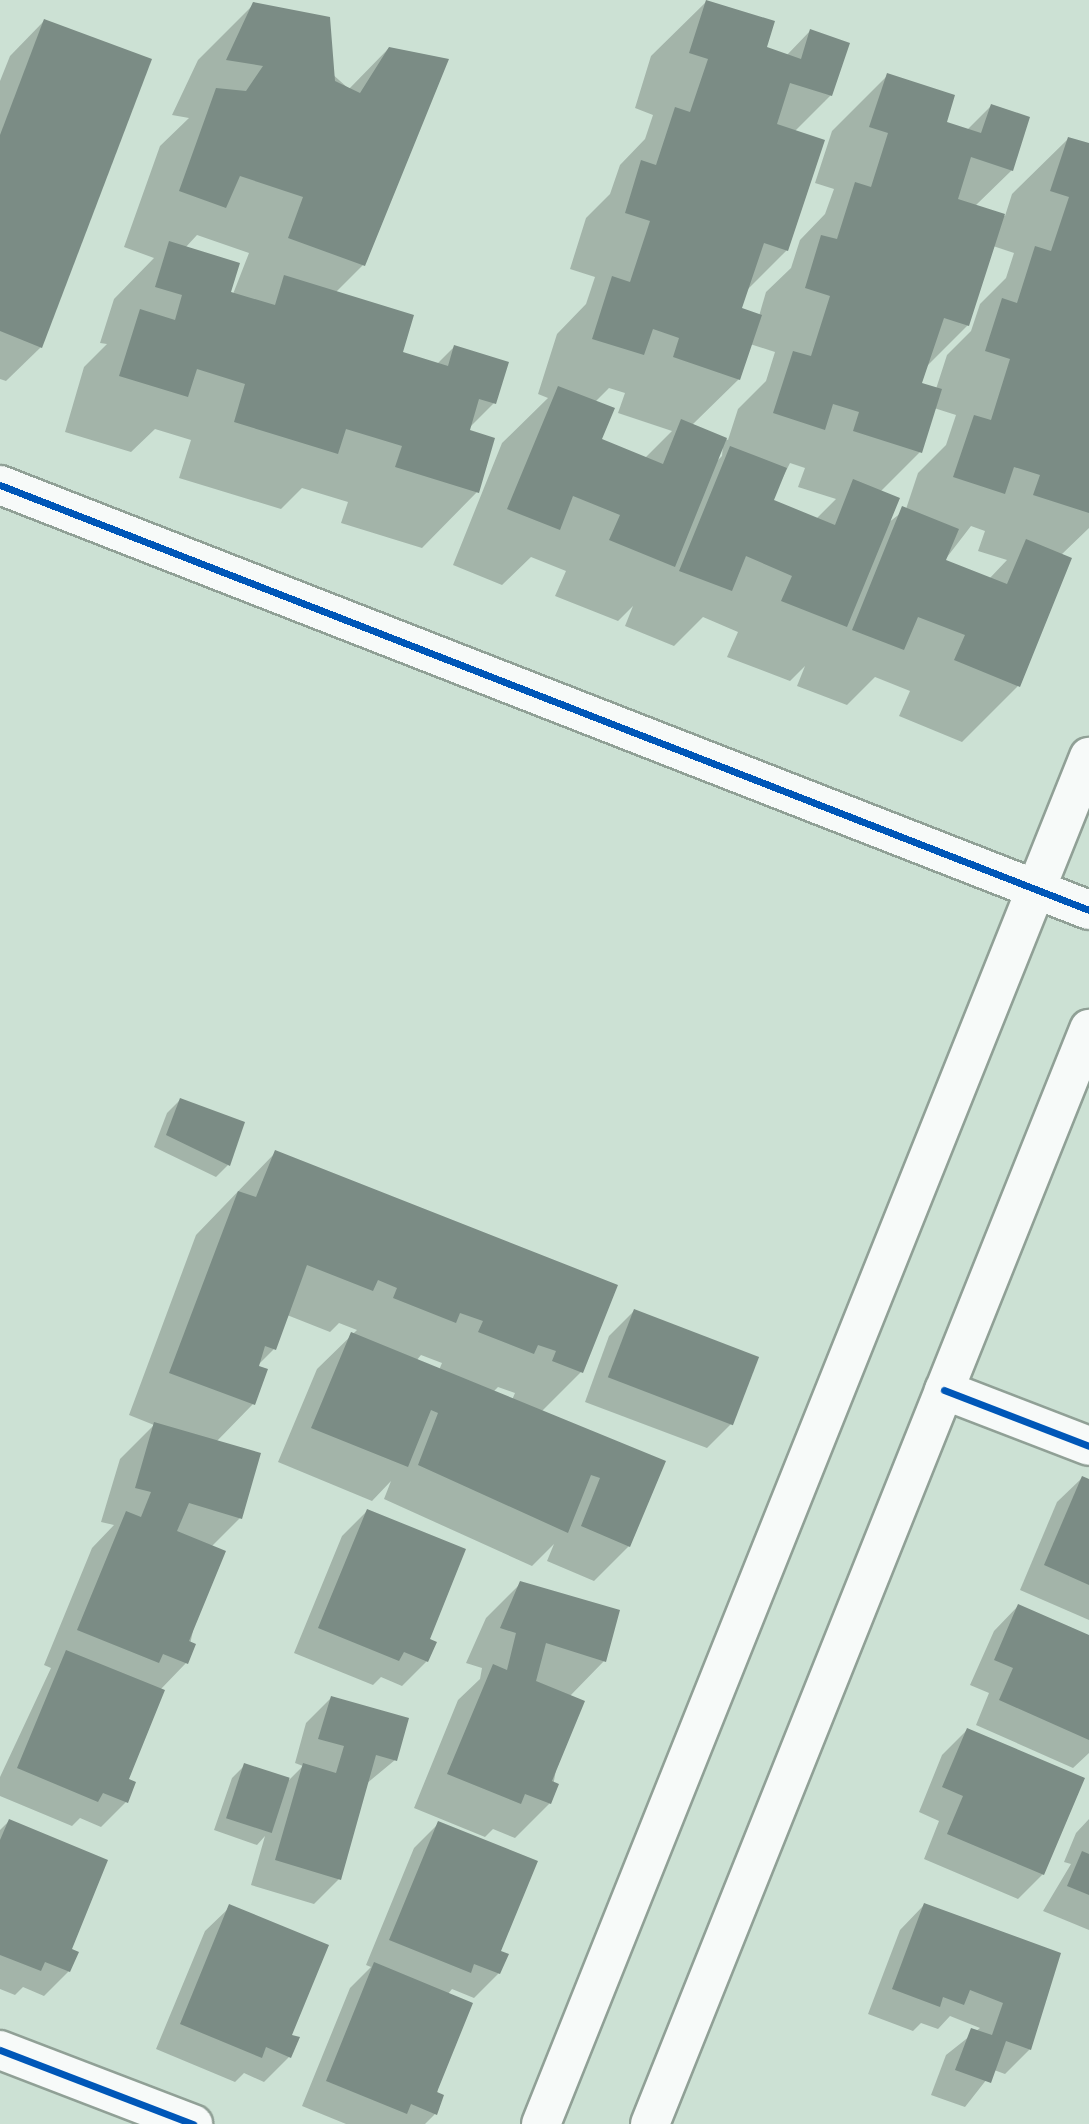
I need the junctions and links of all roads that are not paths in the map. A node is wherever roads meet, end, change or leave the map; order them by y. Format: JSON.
{"nodes":[{"id":1,"x":0,"y":485,"type":"edge"},
{"id":2,"x":1089,"y":757,"type":"edge"},
{"id":3,"x":1034,"y":888,"type":"junction"},
{"id":4,"x":1089,"y":910,"type":"edge"},
{"id":5,"x":1089,"y":1029,"type":"edge"},
{"id":6,"x":944,"y":1390,"type":"junction"},
{"id":7,"x":1089,"y":1446,"type":"edge"},
{"id":8,"x":0,"y":2050,"type":"edge"},
{"id":9,"x":193,"y":2124,"type":"edge"},
{"id":10,"x":541,"y":2124,"type":"edge"},
{"id":11,"x":650,"y":2124,"type":"edge"}],
"edges":[{"from":1,"to":3,"type":"main road"},
{"from":2,"to":3,"type":"main road"},
{"from":3,"to":4,"type":"main road"},
{"from":3,"to":10,"type":"main road"},
{"from":5,"to":6,"type":"main road"},
{"from":6,"to":7,"type":"main road"},
{"from":6,"to":11,"type":"main road"},
{"from":8,"to":9,"type":"main road"}]}
